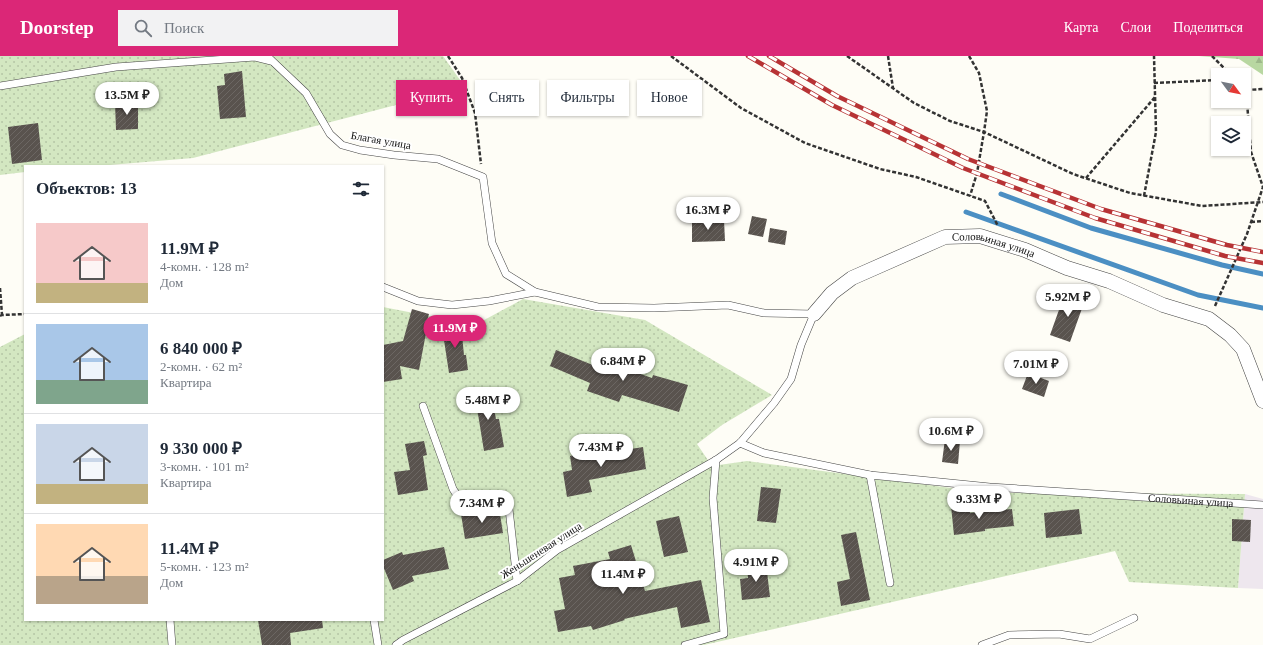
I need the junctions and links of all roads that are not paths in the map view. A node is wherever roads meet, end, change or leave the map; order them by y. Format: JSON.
{"nodes":[{"id":1,"x":269,"y":59,"type":"edge"},
{"id":2,"x":0,"y":86,"type":"edge"},
{"id":3,"x":384,"y":287,"type":"edge"},
{"id":4,"x":535,"y":292,"type":"junction"},
{"id":5,"x":814,"y":314,"type":"junction"},
{"id":6,"x":1263,"y":401,"type":"edge"},
{"id":7,"x":423,"y":406,"type":"dead end"},
{"id":8,"x":740,"y":443,"type":"junction"},
{"id":9,"x":716,"y":460,"type":"junction"},
{"id":10,"x":870,"y":475,"type":"junction"},
{"id":11,"x":1263,"y":505,"type":"edge"},
{"id":12,"x":517,"y":581,"type":"junction"},
{"id":13,"x":890,"y":583,"type":"dead end"},
{"id":14,"x":1134,"y":618,"type":"dead end"},
{"id":15,"x":170,"y":621,"type":"edge"},
{"id":16,"x":374,"y":621,"type":"edge"},
{"id":17,"x":172,"y":645,"type":"edge"},
{"id":18,"x":378,"y":645,"type":"edge"},
{"id":19,"x":396,"y":645,"type":"edge"},
{"id":20,"x":686,"y":645,"type":"edge"},
{"id":21,"x":982,"y":645,"type":"edge"}],
"edges":[{"from":1,"to":2,"type":"lane"},
{"from":1,"to":4,"type":"lane","name":"Благая улица"},
{"from":3,"to":4,"type":"lane"},
{"from":4,"to":5,"type":"lane"},
{"from":5,"to":6,"type":"street","name":"Соловьиная улица"},
{"from":5,"to":8,"type":"lane","name":"Соловьиная улица"},
{"from":7,"to":12,"type":"lane"},
{"from":8,"to":9,"type":"lane","name":"Соловьиная улица"},
{"from":8,"to":10,"type":"lane","name":"Соловьиная улица"},
{"from":9,"to":12,"type":"lane","name":"Женьшеневая улица"},
{"from":9,"to":20,"type":"lane"},
{"from":10,"to":11,"type":"lane","name":"Соловьиная улица"},
{"from":10,"to":13,"type":"lane"},
{"from":12,"to":19,"type":"lane","name":"Женьшеневая улица"},
{"from":14,"to":21,"type":"lane"},
{"from":15,"to":17,"type":"lane"},
{"from":16,"to":18,"type":"lane"}]}
